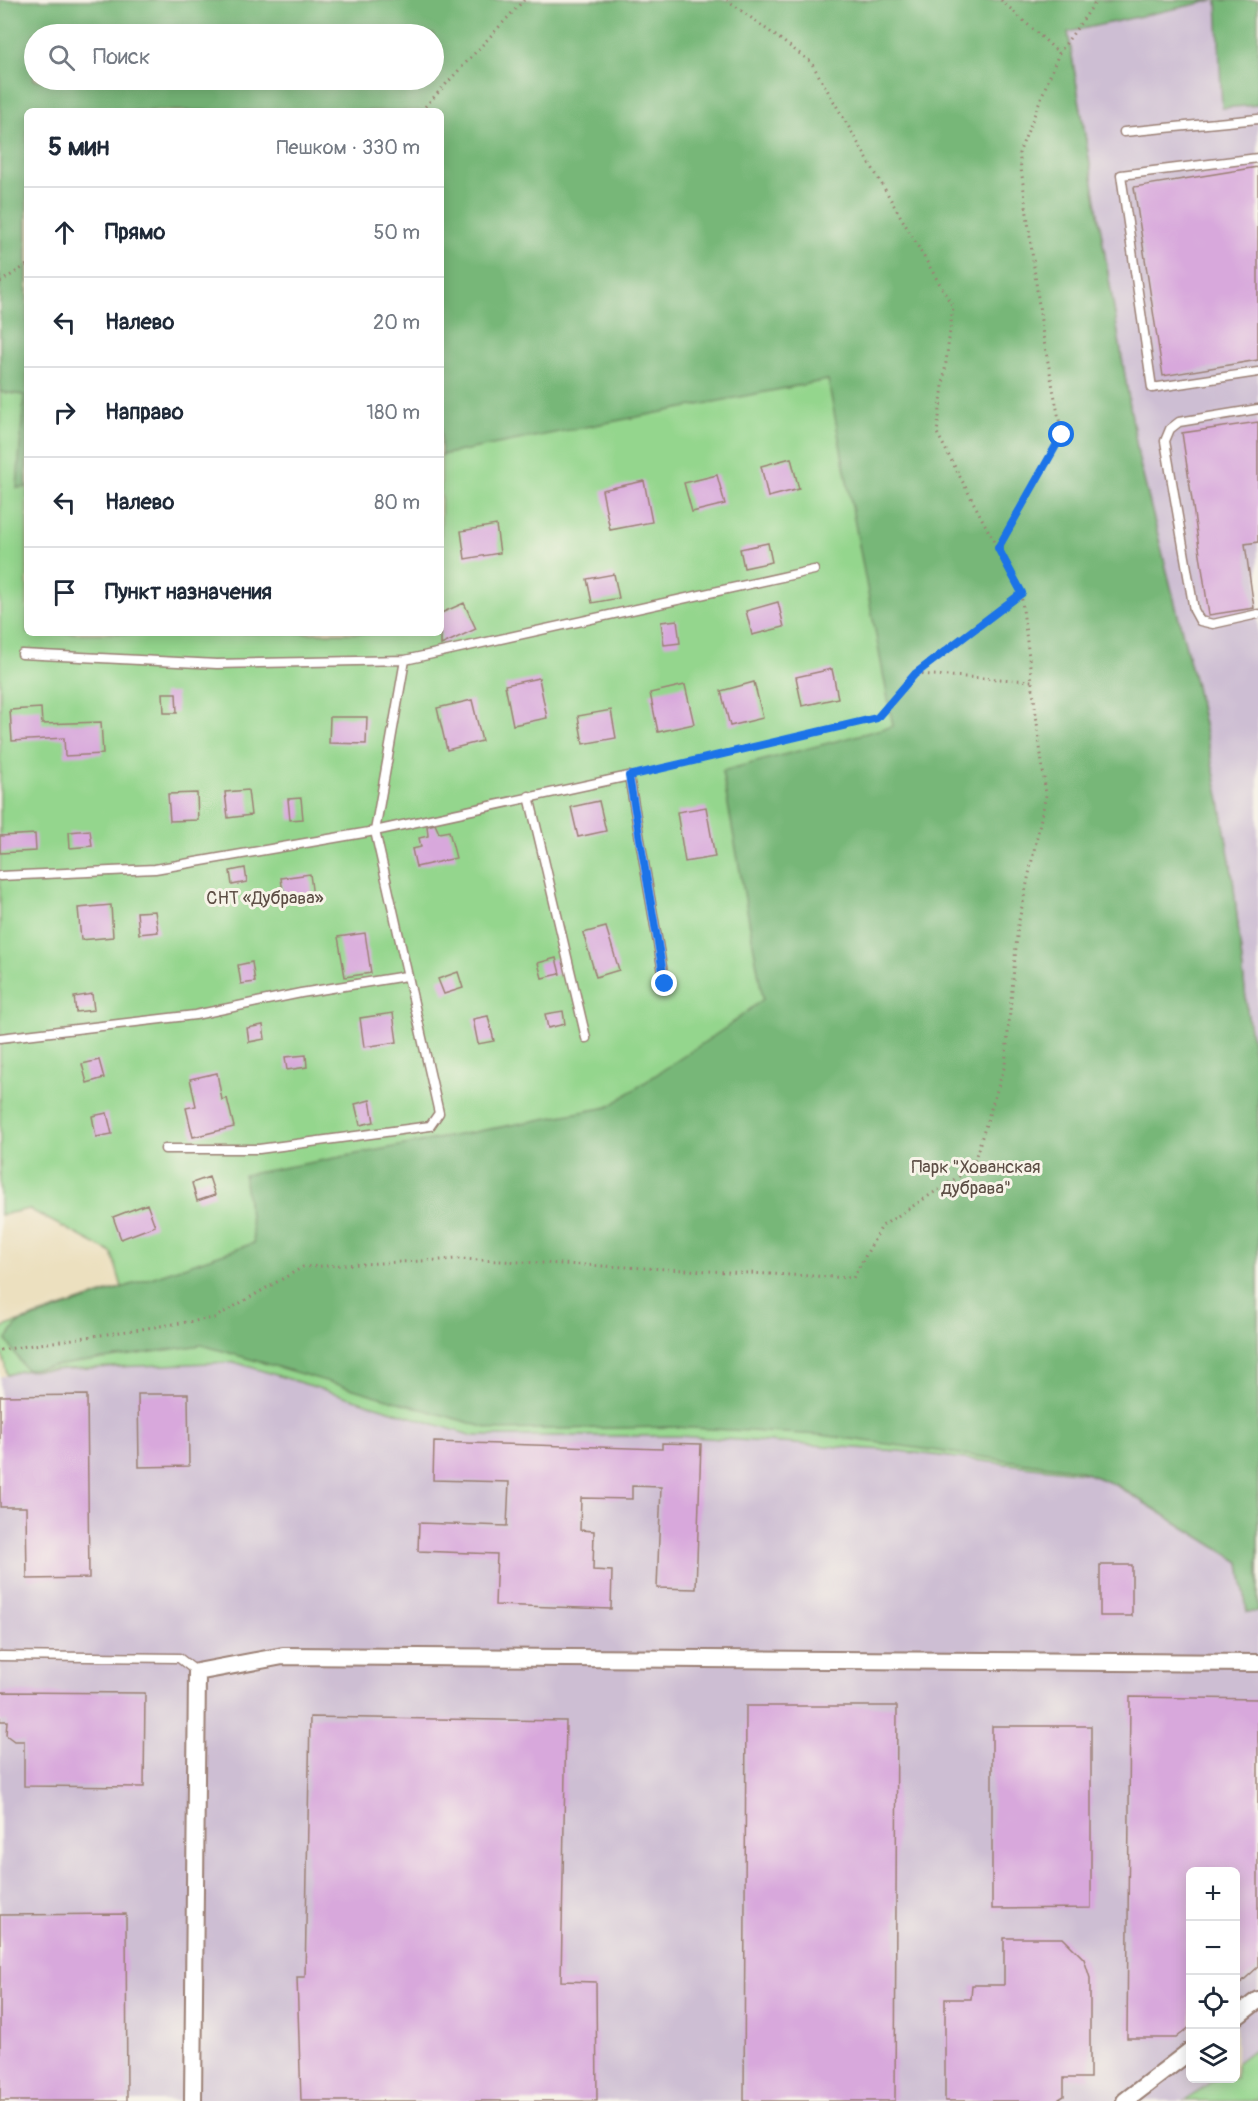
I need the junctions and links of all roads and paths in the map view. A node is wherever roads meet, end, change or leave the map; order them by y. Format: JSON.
{"nodes":[{"id":1,"x":524,"y":0,"type":"edge"},
{"id":2,"x":727,"y":0,"type":"edge"},
{"id":3,"x":1001,"y":0,"type":"edge"},
{"id":4,"x":1097,"y":0,"type":"edge"},
{"id":5,"x":1059,"y":53,"type":"junction"},
{"id":6,"x":444,"y":86,"type":"edge"},
{"id":7,"x":440,"y":90,"type":"edge"},
{"id":8,"x":424,"y":108,"type":"edge"},
{"id":9,"x":1258,"y":118,"type":"edge"},
{"id":10,"x":1124,"y":132,"type":"dead end"},
{"id":11,"x":1258,"y":158,"type":"edge"},
{"id":12,"x":24,"y":268,"type":"edge"},
{"id":13,"x":0,"y":282,"type":"edge"},
{"id":14,"x":1258,"y":372,"type":"edge"},
{"id":15,"x":1258,"y":409,"type":"edge"},
{"id":16,"x":998,"y":548,"type":"junction"},
{"id":17,"x":814,"y":570,"type":"dead end"},
{"id":18,"x":1022,"y":593,"type":"junction"},
{"id":19,"x":1258,"y":614,"type":"edge"},
{"id":20,"x":22,"y":654,"type":"dead end"},
{"id":21,"x":405,"y":660,"type":"junction"},
{"id":22,"x":915,"y":674,"type":"junction"},
{"id":23,"x":1032,"y":681,"type":"junction"},
{"id":24,"x":629,"y":776,"type":"junction"},
{"id":25,"x":529,"y":796,"type":"junction"},
{"id":26,"x":375,"y":831,"type":"junction"},
{"id":27,"x":0,"y":876,"type":"edge"},
{"id":28,"x":406,"y":976,"type":"junction"},
{"id":29,"x":665,"y":984,"type":"dead end"},
{"id":30,"x":0,"y":1038,"type":"edge"},
{"id":31,"x":586,"y":1038,"type":"dead end"},
{"id":32,"x":165,"y":1149,"type":"dead end"},
{"id":33,"x":0,"y":1350,"type":"edge"},
{"id":34,"x":0,"y":1656,"type":"edge"},
{"id":35,"x":1258,"y":1663,"type":"edge"},
{"id":36,"x":197,"y":1672,"type":"junction"},
{"id":37,"x":1258,"y":2000,"type":"edge"},
{"id":38,"x":1240,"y":2014,"type":"edge"},
{"id":39,"x":1186,"y":2055,"type":"edge"},
{"id":40,"x":193,"y":2101,"type":"edge"},
{"id":41,"x":1125,"y":2101,"type":"edge"}],
"edges":[{"from":1,"to":6,"type":"path"},
{"from":2,"to":16,"type":"path"},
{"from":3,"to":5,"type":"path"},
{"from":4,"to":5,"type":"path"},
{"from":5,"to":16,"type":"path"},
{"from":7,"to":8,"type":"path"},
{"from":9,"to":10,"type":"lane"},
{"from":11,"to":14,"type":"lane"},
{"from":12,"to":13,"type":"path"},
{"from":15,"to":19,"type":"lane"},
{"from":16,"to":18,"type":"path"},
{"from":17,"to":21,"type":"lane"},
{"from":18,"to":22,"type":"path"},
{"from":18,"to":23,"type":"path"},
{"from":20,"to":21,"type":"lane"},
{"from":21,"to":26,"type":"lane"},
{"from":22,"to":23,"type":"path"},
{"from":22,"to":24,"type":"path"},
{"from":23,"to":33,"type":"path"},
{"from":24,"to":25,"type":"lane"},
{"from":24,"to":29,"type":"lane"},
{"from":25,"to":26,"type":"lane"},
{"from":25,"to":31,"type":"lane"},
{"from":26,"to":27,"type":"lane"},
{"from":26,"to":28,"type":"lane"},
{"from":28,"to":30,"type":"lane"},
{"from":28,"to":32,"type":"lane"},
{"from":34,"to":36,"type":"lane"},
{"from":35,"to":36,"type":"street"},
{"from":36,"to":40,"type":"street"},
{"from":37,"to":38,"type":"street"},
{"from":39,"to":41,"type":"street"}]}
